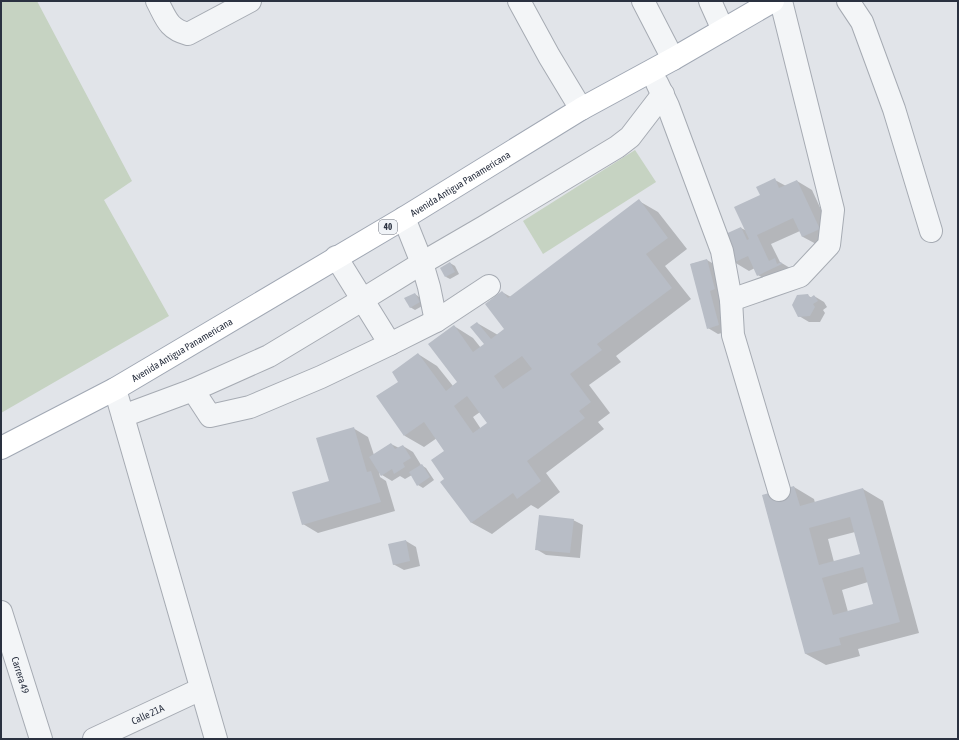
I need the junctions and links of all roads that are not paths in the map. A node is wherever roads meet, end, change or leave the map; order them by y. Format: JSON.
{"nodes":[{"id":1,"x":157,"y":1,"type":"edge"},
{"id":2,"x":250,"y":1,"type":"edge"},
{"id":3,"x":519,"y":1,"type":"edge"},
{"id":4,"x":643,"y":1,"type":"edge"},
{"id":5,"x":710,"y":1,"type":"edge"},
{"id":6,"x":773,"y":1,"type":"edge"},
{"id":7,"x":781,"y":1,"type":"edge"},
{"id":8,"x":848,"y":1,"type":"edge"},
{"id":9,"x":723,"y":30,"type":"junction"},
{"id":10,"x":673,"y":59,"type":"junction"},
{"id":11,"x":651,"y":71,"type":"junction"},
{"id":12,"x":663,"y":94,"type":"junction"},
{"id":13,"x":581,"y":109,"type":"junction"},
{"id":14,"x":404,"y":218,"type":"junction"},
{"id":15,"x":931,"y":231,"type":"dead end"},
{"id":16,"x":336,"y":257,"type":"junction"},
{"id":17,"x":422,"y":263,"type":"junction"},
{"id":18,"x":489,"y":286,"type":"dead end"},
{"id":19,"x":362,"y":300,"type":"junction"},
{"id":20,"x":731,"y":300,"type":"junction"},
{"id":21,"x":436,"y":321,"type":"junction"},
{"id":22,"x":390,"y":344,"type":"junction"},
{"id":23,"x":115,"y":389,"type":"junction"},
{"id":24,"x":193,"y":390,"type":"junction"},
{"id":25,"x":123,"y":416,"type":"junction"},
{"id":26,"x":1,"y":448,"type":"edge"},
{"id":27,"x":779,"y":490,"type":"dead end"},
{"id":28,"x":1,"y":612,"type":"edge"},
{"id":29,"x":201,"y":689,"type":"junction"},
{"id":30,"x":41,"y":739,"type":"edge"},
{"id":31,"x":94,"y":739,"type":"edge"},
{"id":32,"x":216,"y":739,"type":"edge"}],
"edges":[{"from":1,"to":2,"type":"street"},
{"from":3,"to":13,"type":"street"},
{"from":4,"to":10,"type":"street"},
{"from":5,"to":9,"type":"street"},
{"from":6,"to":9,"type":"main road","name":"Avenida Antigua Panamericana","number":"40"},
{"from":7,"to":20,"type":"street"},
{"from":8,"to":15,"type":"street"},
{"from":9,"to":10,"type":"main road","name":"Avenida Antigua Panamericana","number":"40"},
{"from":10,"to":11,"type":"main road","name":"Avenida Antigua Panamericana","number":"40"},
{"from":11,"to":12,"type":"street"},
{"from":11,"to":13,"type":"main road","name":"Avenida Antigua Panamericana","number":"40"},
{"from":12,"to":17,"type":"street"},
{"from":12,"to":20,"type":"street"},
{"from":13,"to":14,"type":"main road","name":"Avenida Antigua Panamericana","number":"40"},
{"from":14,"to":16,"type":"main road","name":"Avenida Antigua Panamericana","number":"40"},
{"from":14,"to":17,"type":"street"},
{"from":16,"to":19,"type":"street"},
{"from":16,"to":23,"type":"main road","name":"Avenida Antigua Panamericana","number":"40"},
{"from":17,"to":19,"type":"street"},
{"from":17,"to":21,"type":"street"},
{"from":18,"to":21,"type":"street"},
{"from":19,"to":22,"type":"street"},
{"from":19,"to":24,"type":"street"},
{"from":20,"to":27,"type":"street"},
{"from":21,"to":22,"type":"street"},
{"from":22,"to":24,"type":"street"},
{"from":23,"to":25,"type":"street"},
{"from":23,"to":26,"type":"main road","name":"Avenida Antigua Panamericana","number":"40"},
{"from":24,"to":25,"type":"street"},
{"from":25,"to":29,"type":"street"},
{"from":28,"to":30,"type":"street","name":"Carrera 49"},
{"from":29,"to":31,"type":"street","name":"Calle 21A"},
{"from":29,"to":32,"type":"street"}]}
